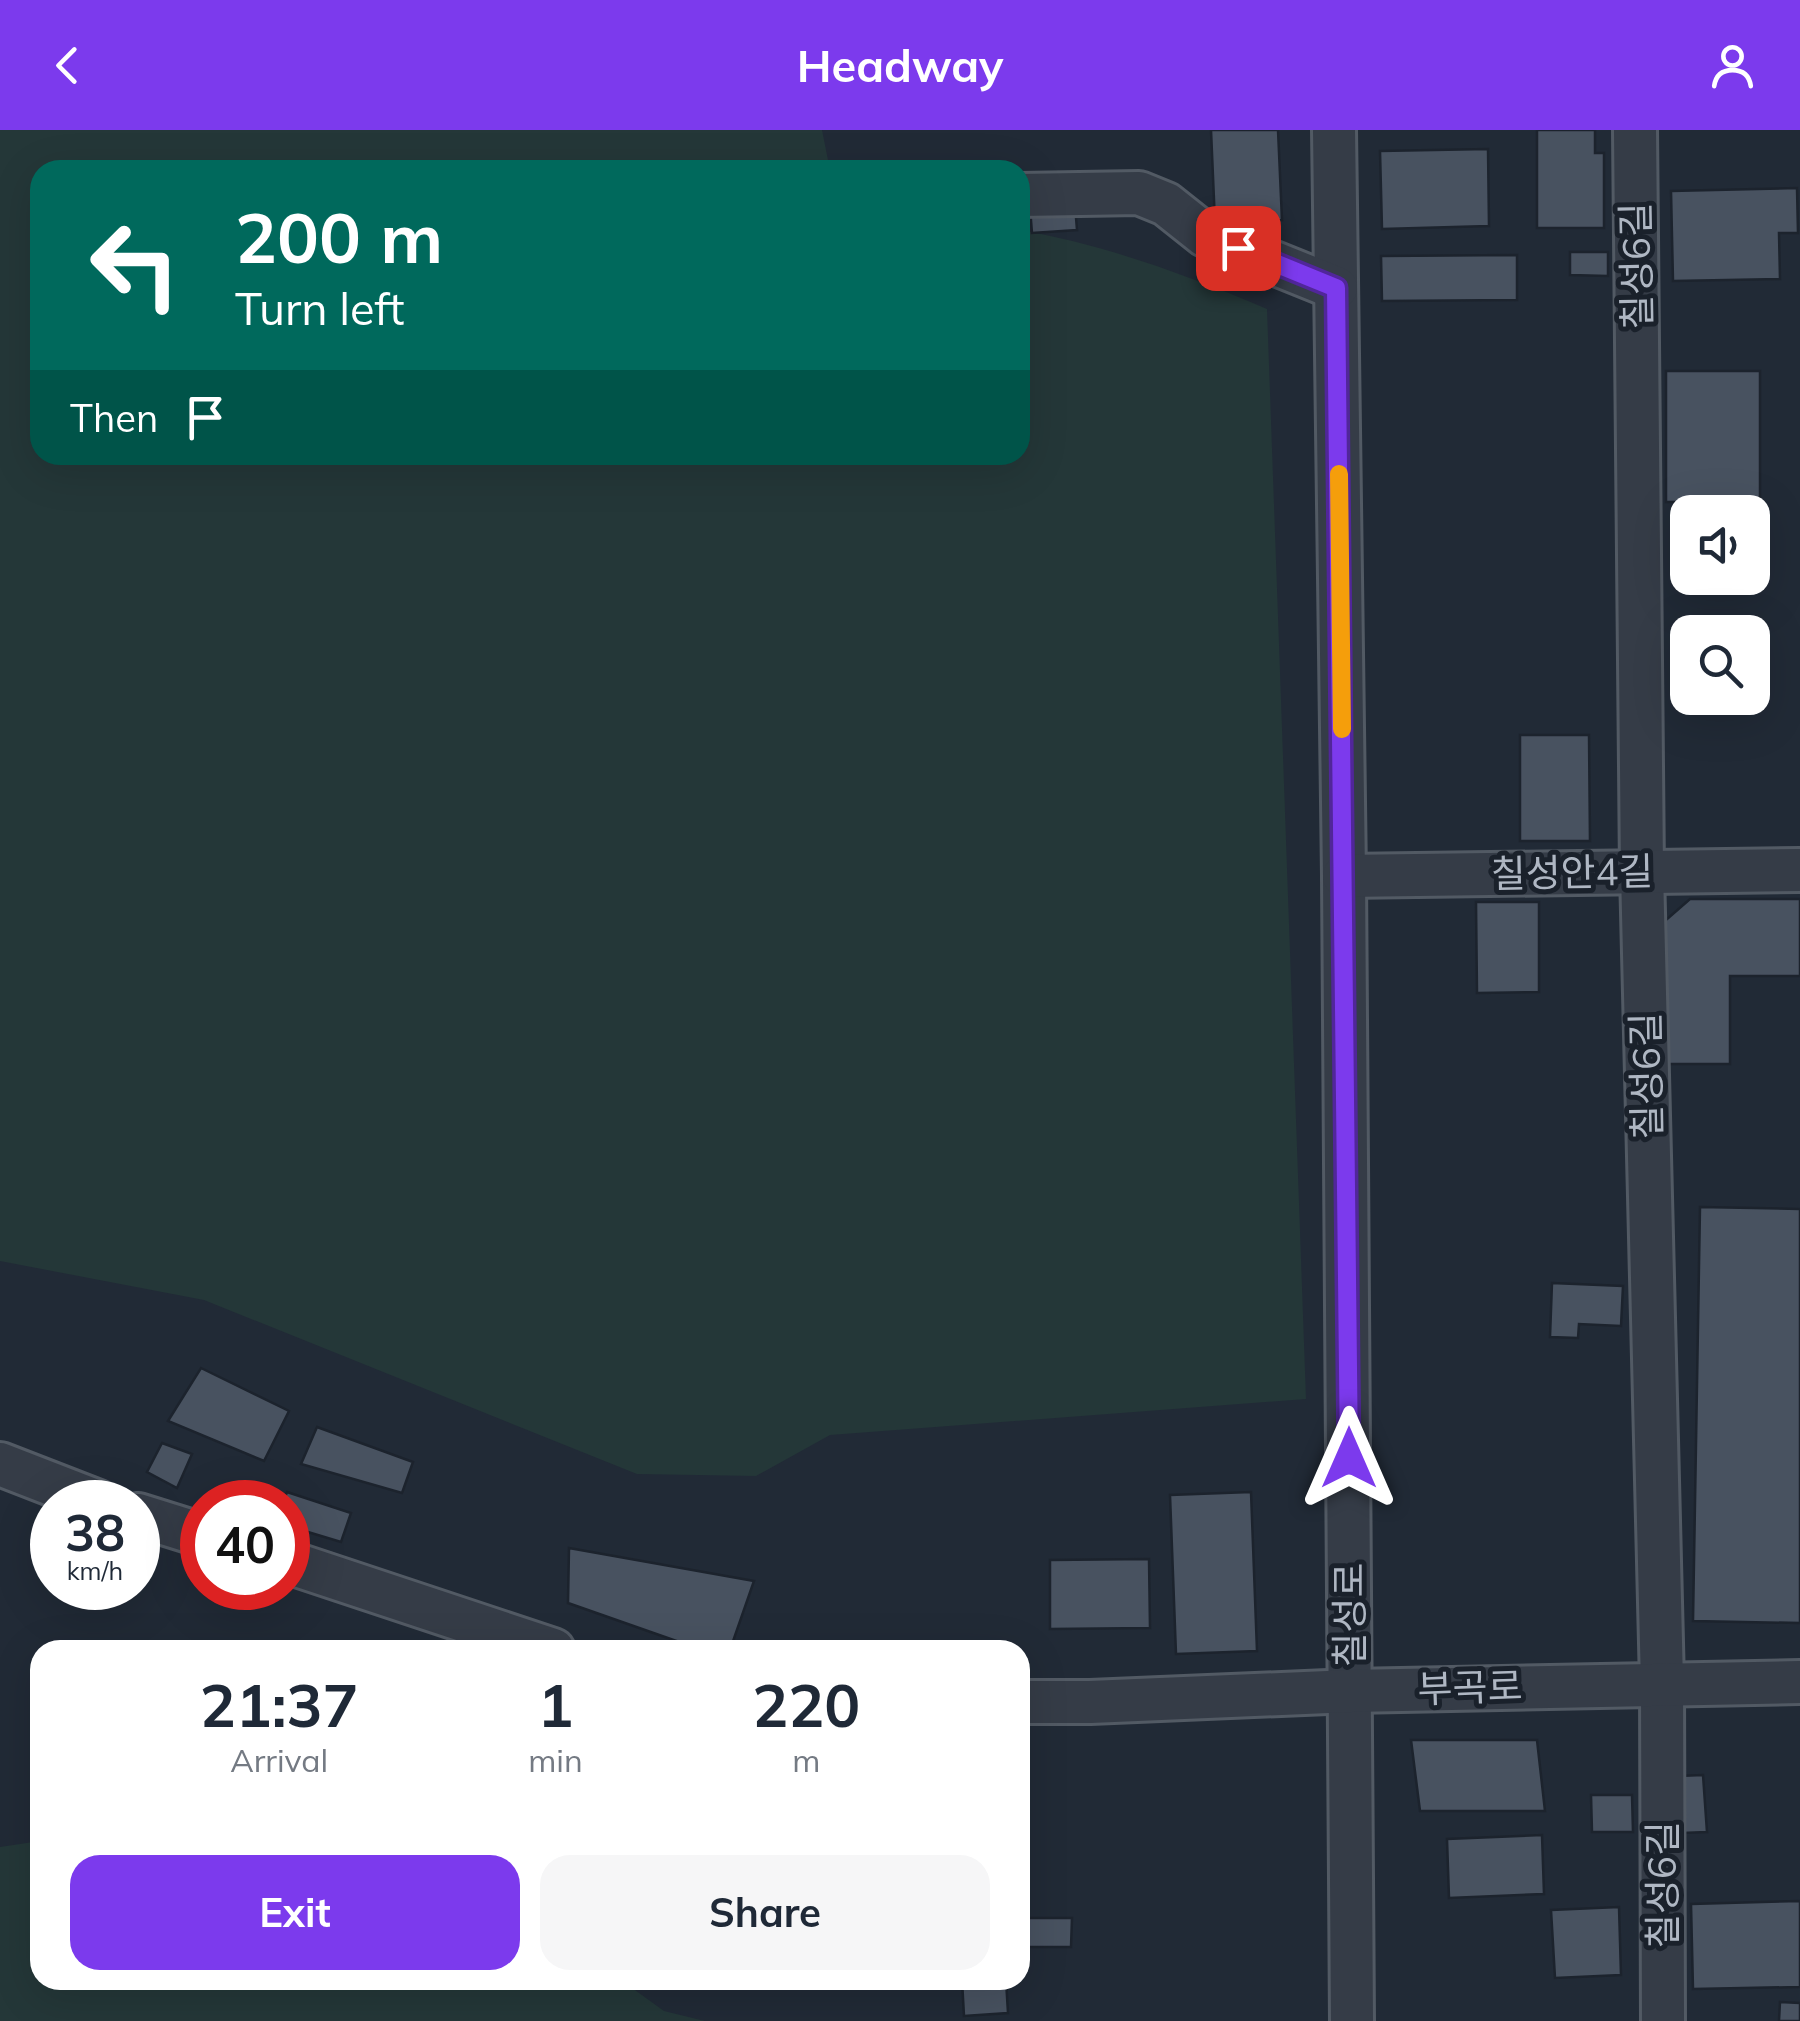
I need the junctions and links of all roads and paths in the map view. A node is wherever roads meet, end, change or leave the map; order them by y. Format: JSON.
{"nodes":[{"id":1,"x":1334,"y":130,"type":"edge"},
{"id":2,"x":1635,"y":130,"type":"edge"},
{"id":3,"x":1030,"y":195,"type":"edge"},
{"id":4,"x":1336,"y":288,"type":"junction"},
{"id":5,"x":1800,"y":870,"type":"edge"},
{"id":6,"x":1642,"y":872,"type":"junction"},
{"id":7,"x":1344,"y":876,"type":"junction"},
{"id":8,"x":0,"y":1464,"type":"edge"},
{"id":9,"x":41,"y":1480,"type":"edge"},
{"id":10,"x":310,"y":1569,"type":"edge"},
{"id":11,"x":523,"y":1640,"type":"edge"},
{"id":12,"x":1800,"y":1682,"type":"edge"},
{"id":13,"x":1662,"y":1683,"type":"junction"},
{"id":14,"x":1351,"y":1691,"type":"junction"},
{"id":15,"x":1030,"y":1702,"type":"edge"},
{"id":16,"x":1352,"y":2021,"type":"edge"},
{"id":17,"x":1662,"y":2021,"type":"edge"}],
"edges":[{"from":1,"to":4,"type":"street","name":"칠성로"},
{"from":2,"to":6,"type":"street","name":"칠성6길"},
{"from":3,"to":4,"type":"street"},
{"from":4,"to":7,"type":"street","name":"칠성로"},
{"from":5,"to":6,"type":"street","name":"칠성안4길"},
{"from":6,"to":7,"type":"street","name":"칠성안4길"},
{"from":6,"to":13,"type":"street","name":"칠성6길"},
{"from":7,"to":14,"type":"street","name":"칠성로"},
{"from":8,"to":9,"type":"street"},
{"from":10,"to":11,"type":"street"},
{"from":12,"to":13,"type":"street","name":"부곡로"},
{"from":13,"to":14,"type":"street","name":"부곡로"},
{"from":13,"to":17,"type":"street","name":"칠성6길"},
{"from":14,"to":15,"type":"street","name":"부곡로"},
{"from":14,"to":16,"type":"street","name":"칠성로"}]}
